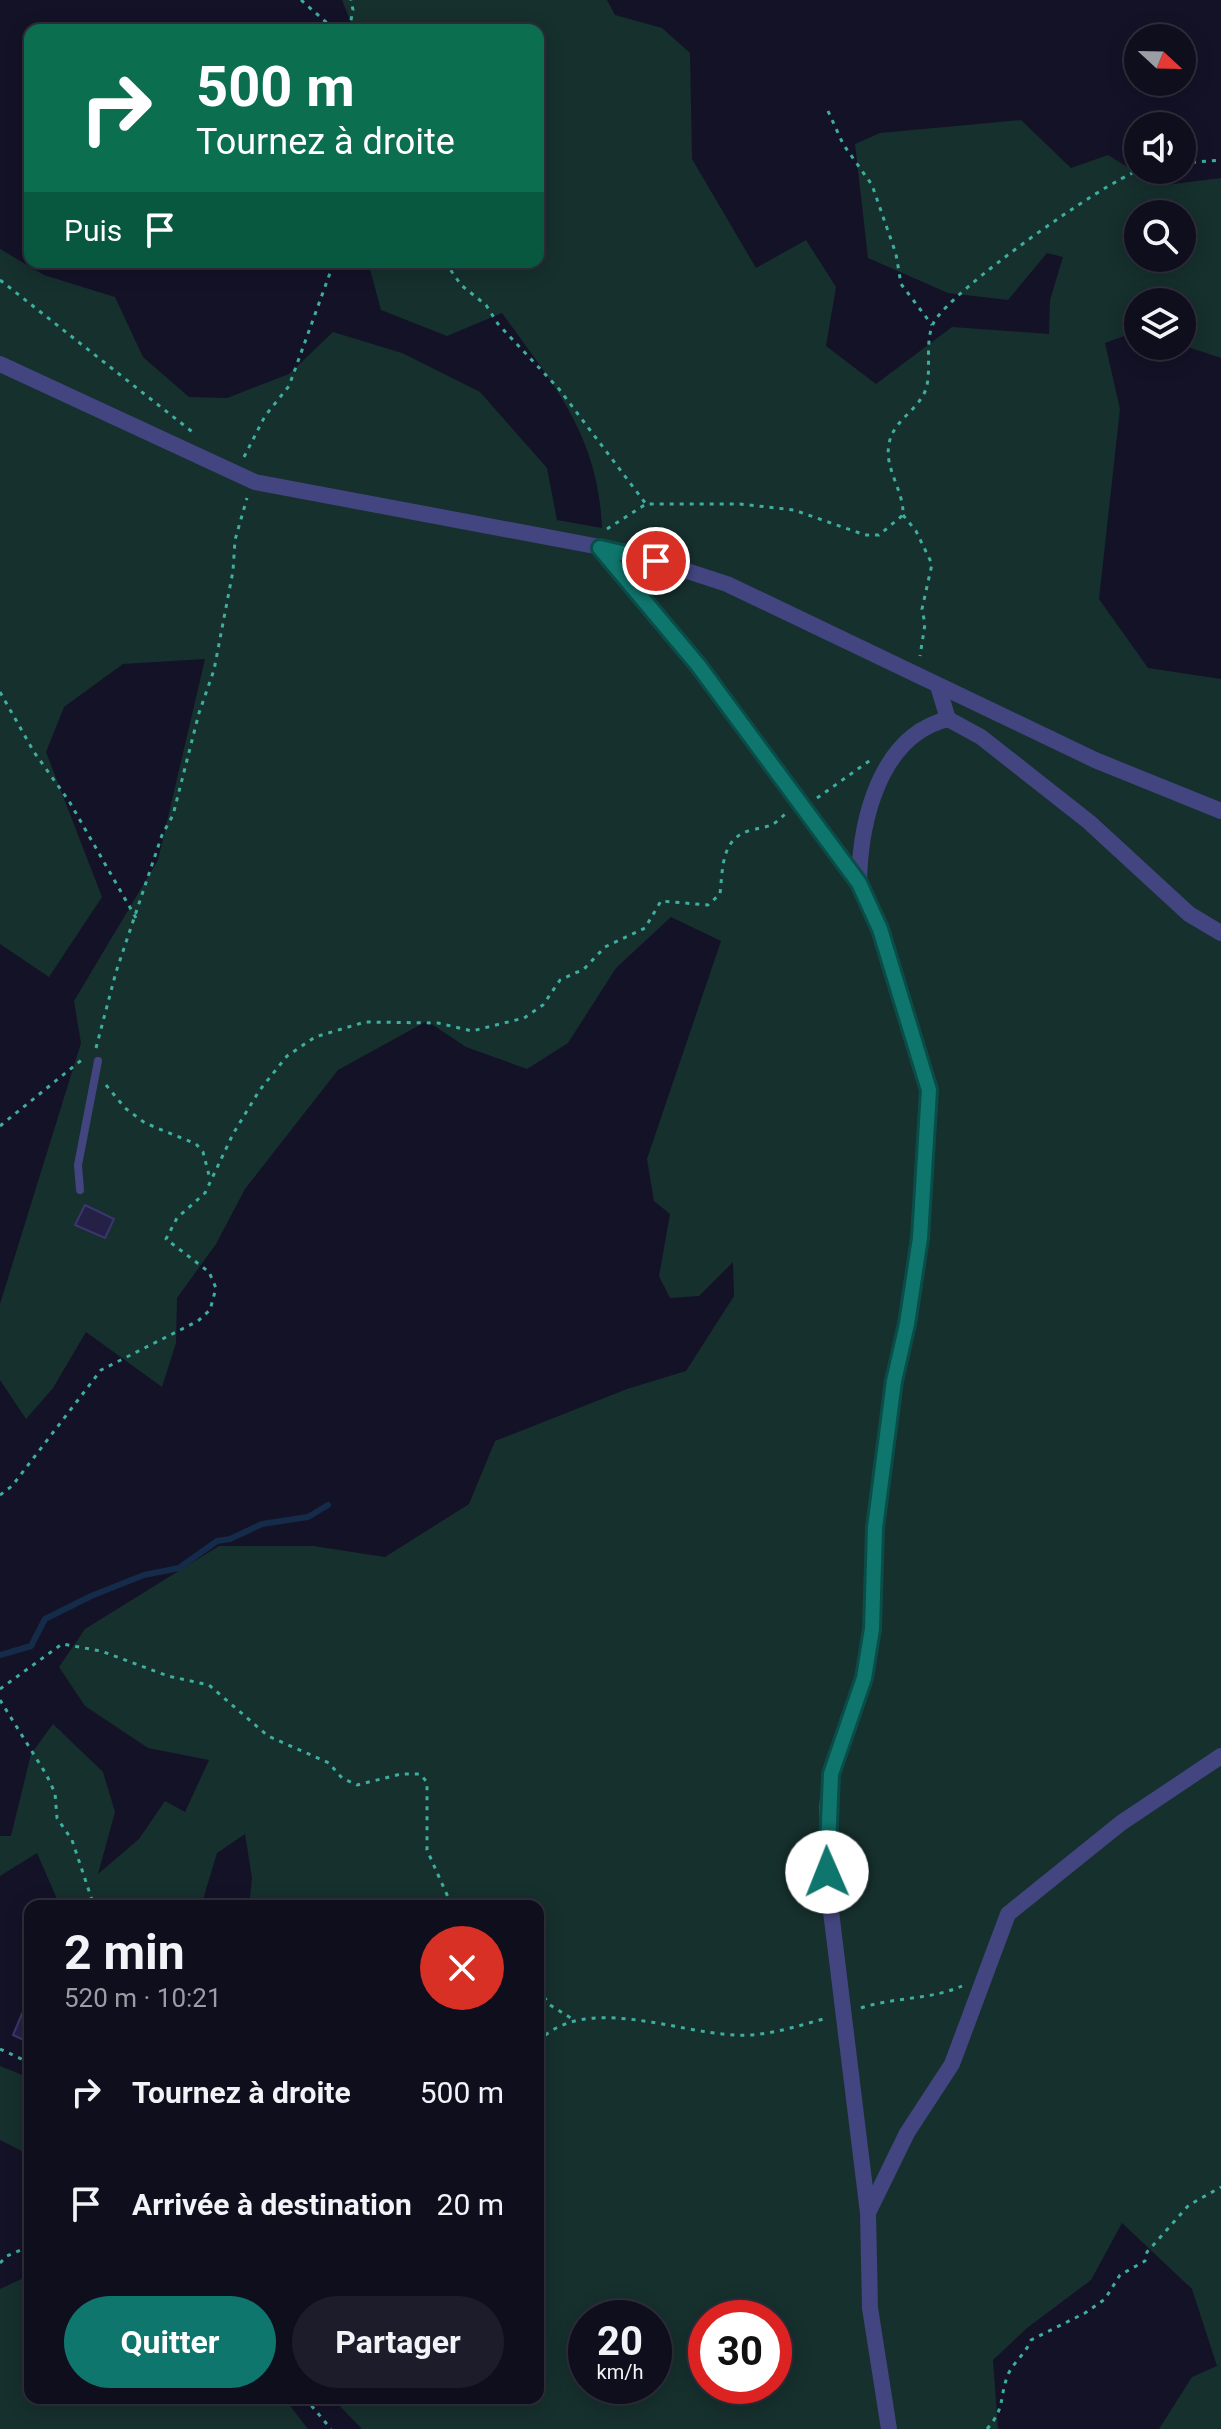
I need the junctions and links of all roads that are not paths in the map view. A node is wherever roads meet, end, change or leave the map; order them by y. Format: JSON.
{"nodes":[{"id":1,"x":0,"y":364,"type":"edge"},
{"id":2,"x":600,"y":548,"type":"junction"},
{"id":3,"x":938,"y":686,"type":"junction"},
{"id":4,"x":948,"y":719,"type":"junction"},
{"id":5,"x":1221,"y":811,"type":"edge"},
{"id":6,"x":859,"y":883,"type":"junction"},
{"id":7,"x":1221,"y":933,"type":"edge"},
{"id":8,"x":98,"y":1061,"type":"road end"},
{"id":9,"x":80,"y":1190,"type":"dead end"},
{"id":10,"x":1221,"y":1756,"type":"edge"},
{"id":11,"x":868,"y":2213,"type":"junction"},
{"id":12,"x":889,"y":2429,"type":"edge"}],
"edges":[{"from":1,"to":2,"type":"street"},
{"from":2,"to":3,"type":"street"},
{"from":2,"to":6,"type":"street"},
{"from":3,"to":4,"type":"street"},
{"from":3,"to":5,"type":"street"},
{"from":4,"to":6,"type":"street"},
{"from":4,"to":7,"type":"street"},
{"from":6,"to":11,"type":"street"},
{"from":8,"to":9,"type":"lane"},
{"from":10,"to":11,"type":"street"},
{"from":11,"to":12,"type":"street"}]}
